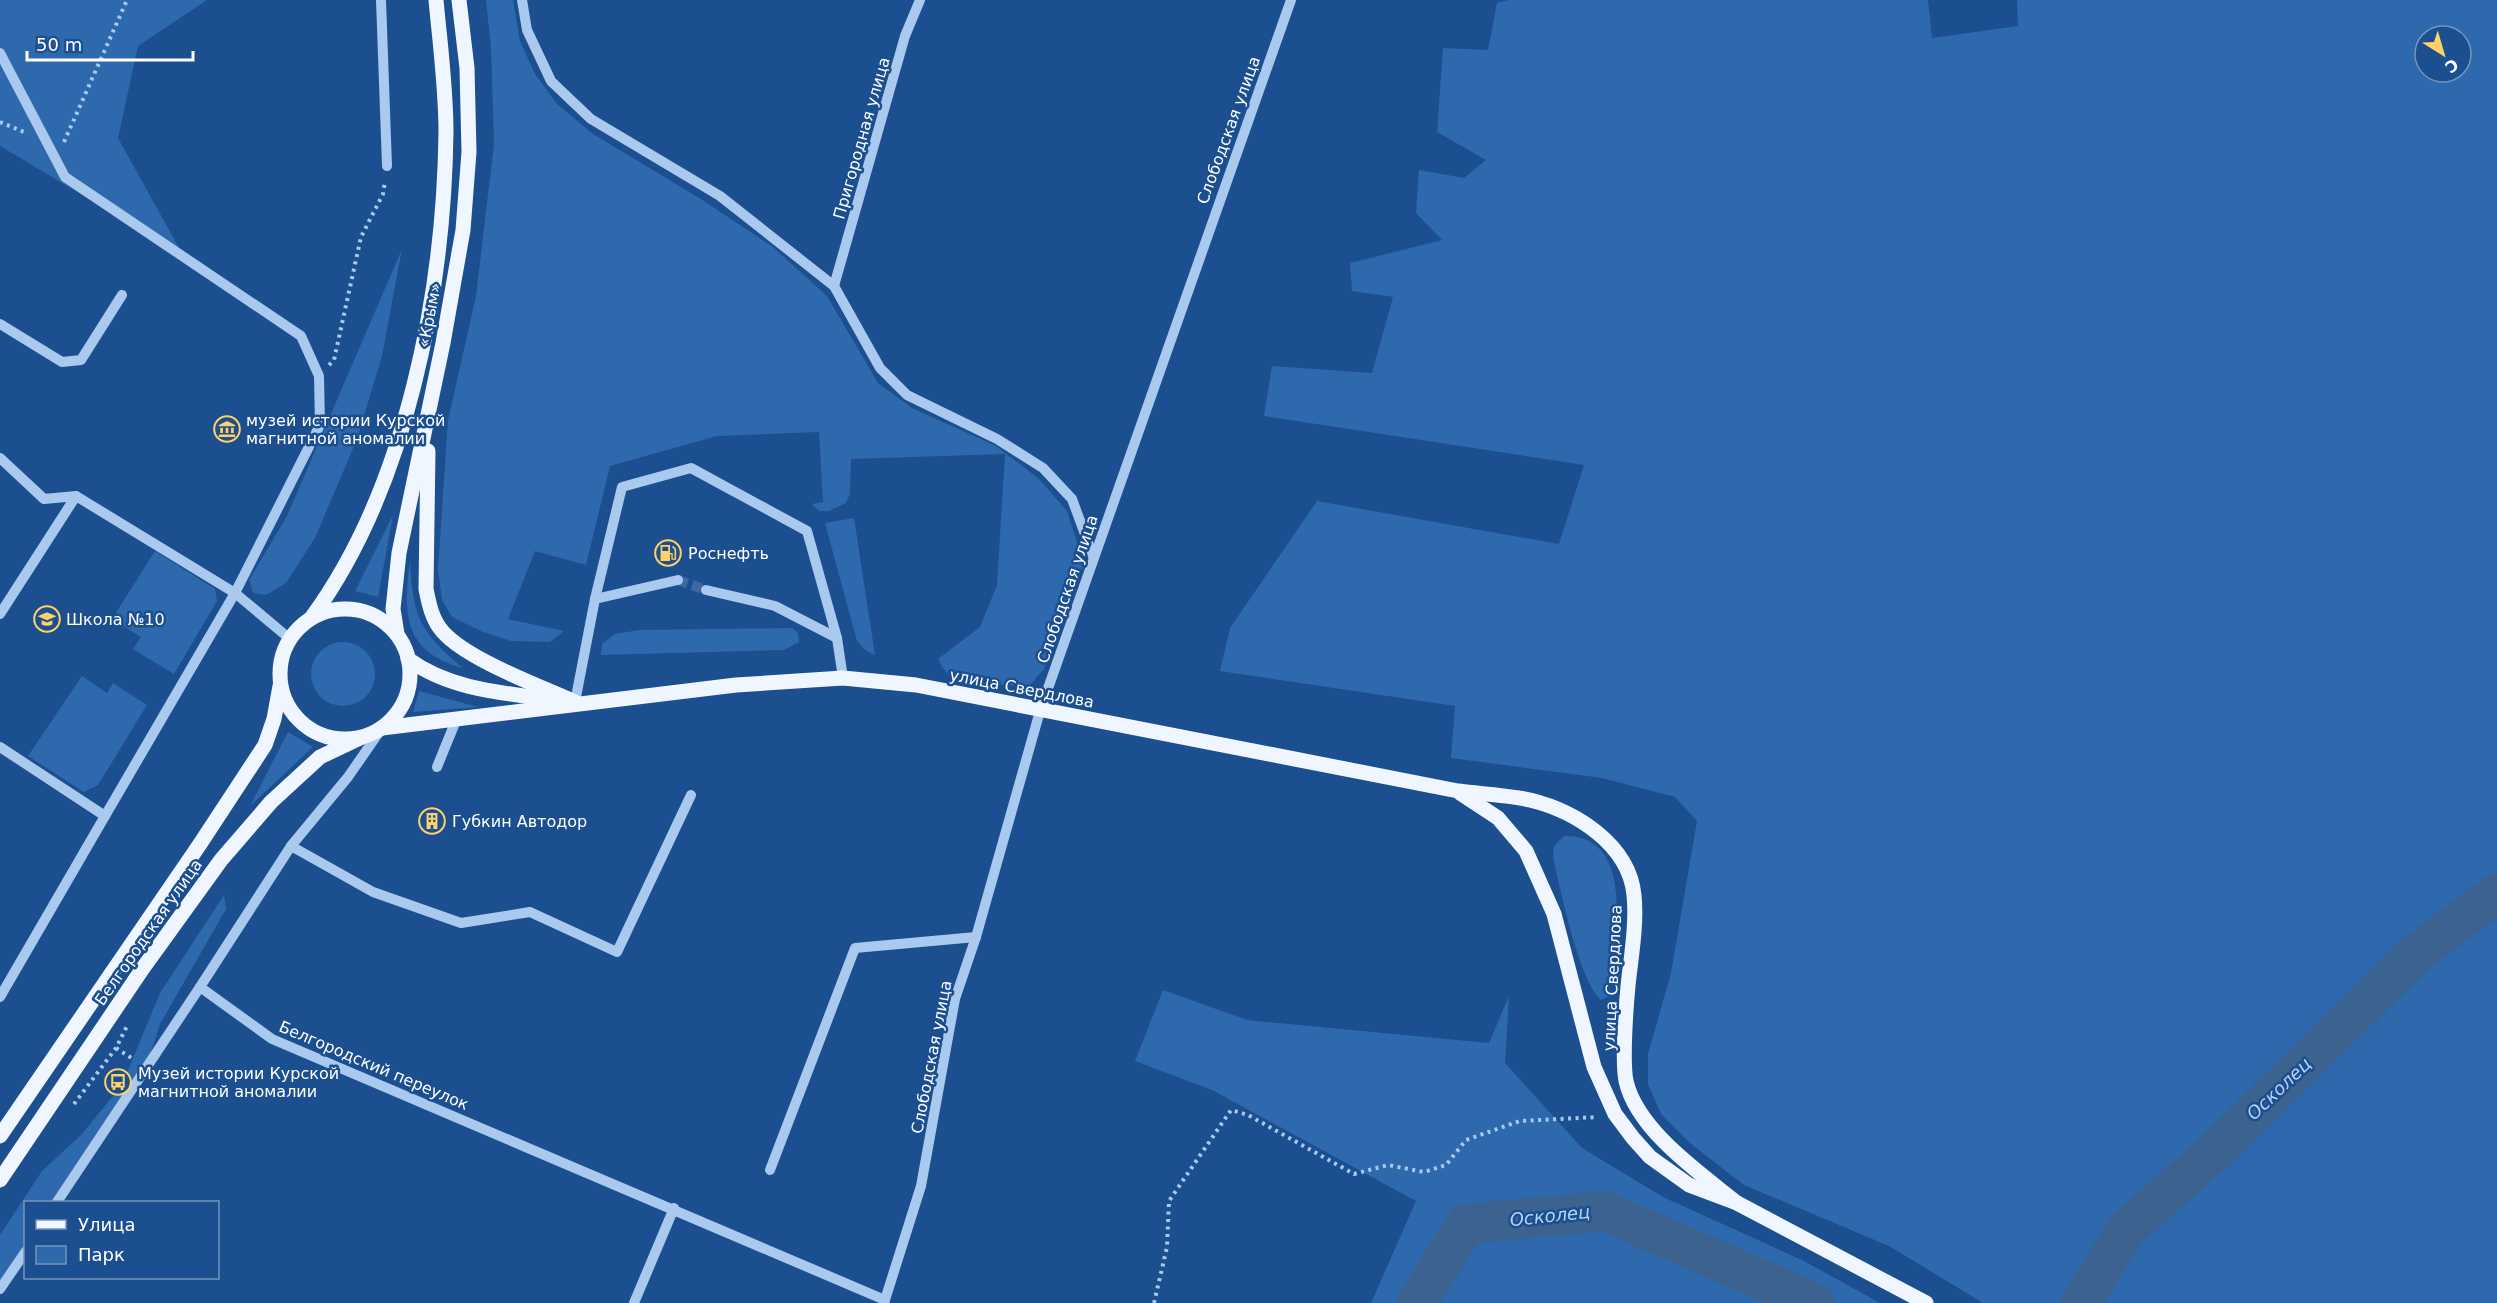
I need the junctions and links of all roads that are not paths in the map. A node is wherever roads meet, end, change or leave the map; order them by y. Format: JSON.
{"nodes":[{"id":1,"x":381,"y":0,"type":"edge"},
{"id":2,"x":436,"y":0,"type":"edge"},
{"id":3,"x":459,"y":0,"type":"edge"},
{"id":4,"x":522,"y":0,"type":"edge"},
{"id":5,"x":920,"y":0,"type":"edge"},
{"id":6,"x":1291,"y":0,"type":"edge"},
{"id":7,"x":0,"y":53,"type":"edge"},
{"id":8,"x":387,"y":166,"type":"road end"},
{"id":9,"x":834,"y":286,"type":"junction"},
{"id":10,"x":122,"y":295,"type":"dead end"},
{"id":11,"x":0,"y":324,"type":"edge"},
{"id":12,"x":430,"y":400,"type":"junction"},
{"id":13,"x":0,"y":458,"type":"edge"},
{"id":14,"x":76,"y":496,"type":"junction"},
{"id":15,"x":1094,"y":556,"type":"junction"},
{"id":16,"x":678,"y":580,"type":"tunnel mouth"},
{"id":17,"x":706,"y":591,"type":"tunnel mouth"},
{"id":18,"x":235,"y":594,"type":"junction"},
{"id":19,"x":595,"y":599,"type":"junction"},
{"id":20,"x":0,"y":614,"type":"edge"},
{"id":21,"x":312,"y":617,"type":"junction"},
{"id":22,"x":397,"y":634,"type":"junction"},
{"id":23,"x":837,"y":638,"type":"junction"},
{"id":24,"x":290,"y":639,"type":"junction"},
{"id":25,"x":408,"y":659,"type":"junction"},
{"id":26,"x":843,"y":678,"type":"junction"},
{"id":27,"x":280,"y":686,"type":"junction"},
{"id":28,"x":575,"y":702,"type":"junction"},
{"id":29,"x":1040,"y":711,"type":"junction"},
{"id":30,"x":457,"y":718,"type":"junction"},
{"id":31,"x":382,"y":728,"type":"junction"},
{"id":32,"x":360,"y":738,"type":"junction"},
{"id":33,"x":0,"y":747,"type":"edge"},
{"id":34,"x":437,"y":767,"type":"dead end"},
{"id":35,"x":1458,"y":791,"type":"junction"},
{"id":36,"x":691,"y":795,"type":"dead end"},
{"id":37,"x":105,"y":816,"type":"junction"},
{"id":38,"x":291,"y":846,"type":"junction"},
{"id":39,"x":976,"y":937,"type":"junction"},
{"id":40,"x":200,"y":987,"type":"junction"},
{"id":41,"x":0,"y":997,"type":"edge"},
{"id":42,"x":0,"y":1136,"type":"edge"},
{"id":43,"x":770,"y":1170,"type":"dead end"},
{"id":44,"x":0,"y":1180,"type":"edge"},
{"id":45,"x":58,"y":1201,"type":"edge"},
{"id":46,"x":1737,"y":1203,"type":"junction"},
{"id":47,"x":674,"y":1208,"type":"junction"},
{"id":48,"x":24,"y":1254,"type":"edge"},
{"id":49,"x":0,"y":1289,"type":"edge"},
{"id":50,"x":885,"y":1302,"type":"edge"},
{"id":51,"x":634,"y":1303,"type":"edge"},
{"id":52,"x":1926,"y":1303,"type":"edge"}],
"edges":[{"from":1,"to":8,"type":"street"},
{"from":2,"to":21,"type":"main road"},
{"from":3,"to":12,"type":"main road","name":"«Крым»"},
{"from":4,"to":9,"type":"street"},
{"from":5,"to":9,"type":"street","name":"Пригородная улица"},
{"from":6,"to":15,"type":"street","name":"Слободская улица"},
{"from":7,"to":18,"type":"street"},
{"from":9,"to":15,"type":"street"},
{"from":10,"to":11,"type":"street"},
{"from":12,"to":22,"type":"main road","name":"«Крым»"},
{"from":12,"to":28,"type":"main road"},
{"from":13,"to":14,"type":"street"},
{"from":14,"to":18,"type":"street"},
{"from":14,"to":20,"type":"street"},
{"from":15,"to":29,"type":"street","name":"Слободская улица"},
{"from":16,"to":19,"type":"street"},
{"from":17,"to":23,"type":"street"},
{"from":18,"to":24,"type":"street"},
{"from":18,"to":37,"type":"street"},
{"from":19,"to":23,"type":"street"},
{"from":19,"to":28,"type":"street"},
{"from":21,"to":22,"type":"main road","name":"«Крым»"},
{"from":21,"to":24,"type":"main road"},
{"from":22,"to":25,"type":"main road","name":"«Крым»"},
{"from":23,"to":26,"type":"street"},
{"from":24,"to":27,"type":"main road"},
{"from":25,"to":28,"type":"main road"},
{"from":25,"to":31,"type":"main road","name":"«Крым»"},
{"from":26,"to":28,"type":"main road","name":"улица Свердлова"},
{"from":26,"to":29,"type":"main road","name":"улица Свердлова"},
{"from":27,"to":32,"type":"main road","name":"«Крым»"},
{"from":27,"to":42,"type":"main road","name":"Белгородская улица"},
{"from":28,"to":30,"type":"main road"},
{"from":29,"to":35,"type":"main road","name":"улица Свердлова"},
{"from":29,"to":39,"type":"street","name":"Слободская улица"},
{"from":30,"to":31,"type":"main road"},
{"from":30,"to":34,"type":"street"},
{"from":31,"to":32,"type":"main road","name":"«Крым»"},
{"from":31,"to":38,"type":"street"},
{"from":32,"to":44,"type":"main road","name":"Белгородская улица"},
{"from":33,"to":37,"type":"street"},
{"from":35,"to":46,"type":"main road","name":"улица Свердлова"},
{"from":35,"to":46,"type":"main road","name":"улица Свердлова"},
{"from":36,"to":38,"type":"street"},
{"from":37,"to":41,"type":"street"},
{"from":38,"to":40,"type":"street"},
{"from":39,"to":43,"type":"street"},
{"from":39,"to":50,"type":"street","name":"Слободская улица"},
{"from":40,"to":45,"type":"street"},
{"from":40,"to":47,"type":"street","name":"Белгородский переулок"},
{"from":46,"to":52,"type":"main road","name":"улица Свердлова"},
{"from":47,"to":50,"type":"street","name":"Белгородский переулок"},
{"from":47,"to":51,"type":"street"},
{"from":48,"to":49,"type":"street"}]}
